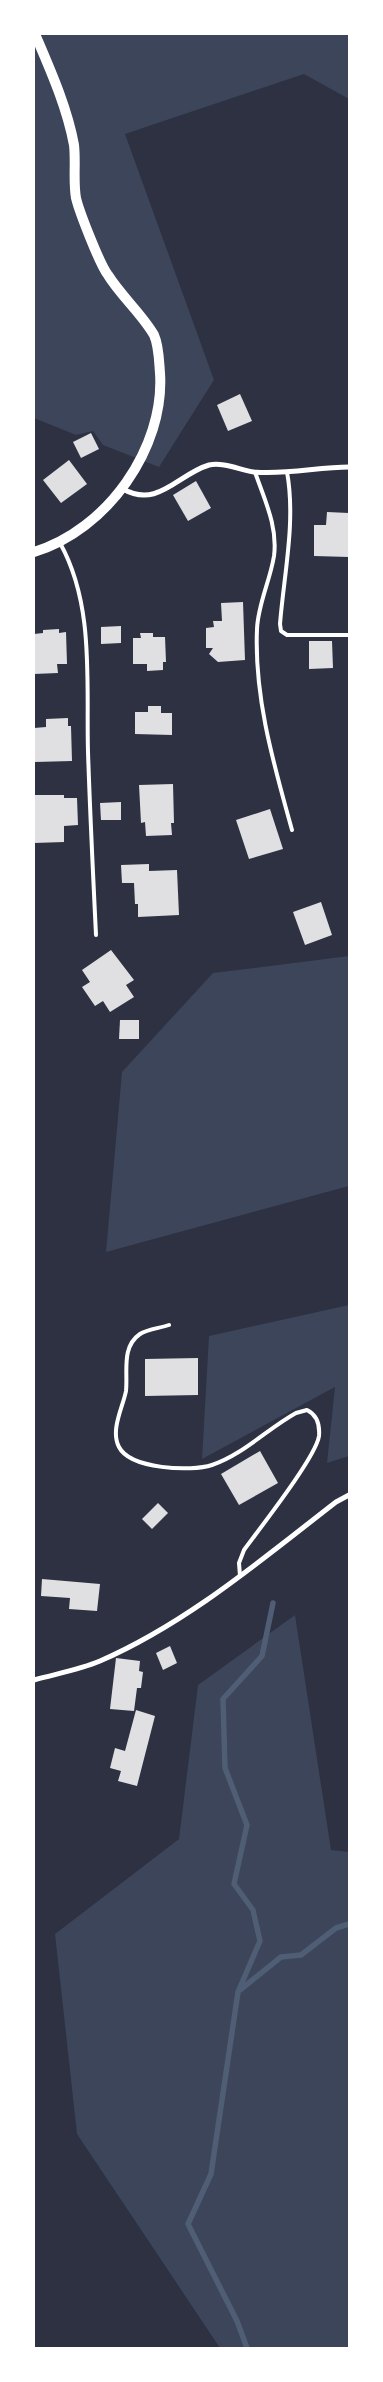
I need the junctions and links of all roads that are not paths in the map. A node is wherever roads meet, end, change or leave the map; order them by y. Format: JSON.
{"nodes":[{"id":1,"x":35,"y":34,"type":"edge"},
{"id":2,"x":349,"y":467,"type":"edge"},
{"id":3,"x":255,"y":472,"type":"junction"},
{"id":4,"x":287,"y":472,"type":"junction"},
{"id":5,"x":123,"y":489,"type":"junction"},
{"id":6,"x":59,"y":541,"type":"junction"},
{"id":7,"x":34,"y":552,"type":"edge"},
{"id":8,"x":349,"y":635,"type":"edge"},
{"id":9,"x":292,"y":830,"type":"dead end"},
{"id":10,"x":96,"y":935,"type":"dead end"},
{"id":11,"x":169,"y":1325,"type":"dead end"},
{"id":12,"x":349,"y":1495,"type":"edge"},
{"id":13,"x":240,"y":1576,"type":"junction"},
{"id":14,"x":34,"y":1680,"type":"edge"}],
"edges":[{"from":1,"to":5,"type":"main road"},
{"from":2,"to":4,"type":"street"},
{"from":3,"to":4,"type":"street"},
{"from":3,"to":5,"type":"street"},
{"from":3,"to":9,"type":"lane"},
{"from":4,"to":8,"type":"lane"},
{"from":5,"to":6,"type":"main road"},
{"from":6,"to":7,"type":"main road"},
{"from":6,"to":10,"type":"lane"},
{"from":11,"to":13,"type":"lane"},
{"from":12,"to":13,"type":"street"},
{"from":13,"to":14,"type":"street"}]}
